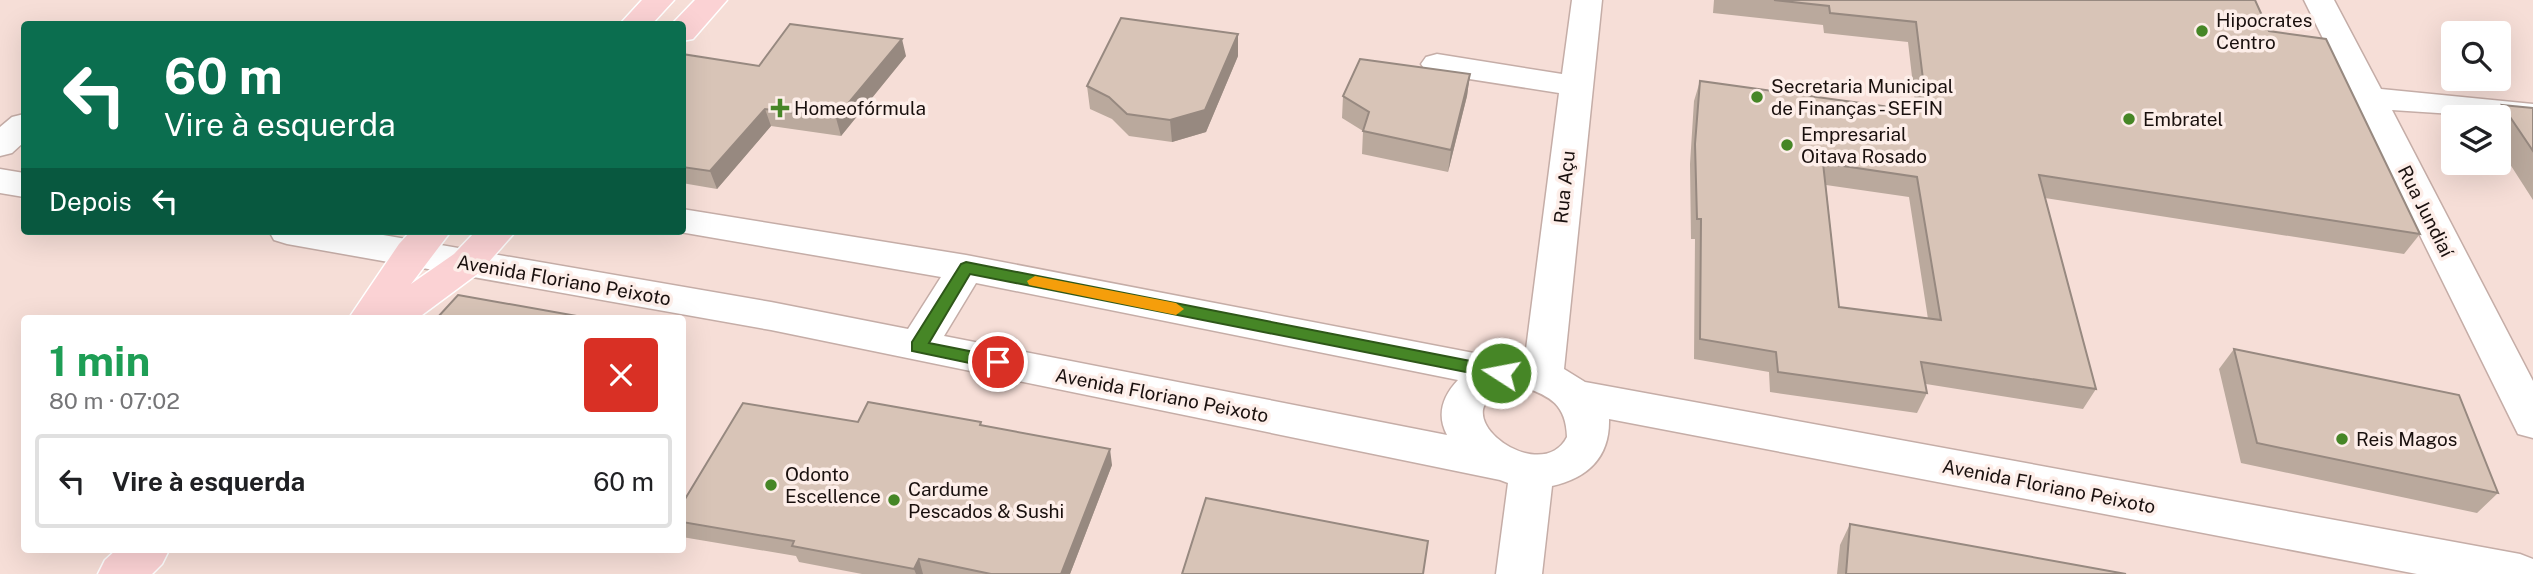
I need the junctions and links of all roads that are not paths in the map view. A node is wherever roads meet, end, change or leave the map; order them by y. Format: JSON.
{"nodes":[{"id":1,"x":659,"y":0,"type":"edge"},
{"id":2,"x":712,"y":0,"type":"edge"},
{"id":3,"x":1587,"y":0,"type":"edge"},
{"id":4,"x":2319,"y":0,"type":"edge"},
{"id":5,"x":638,"y":21,"type":"edge"},
{"id":6,"x":686,"y":28,"type":"edge"},
{"id":7,"x":1437,"y":64,"type":"dead end"},
{"id":8,"x":1575,"y":86,"type":"junction"},
{"id":9,"x":2369,"y":98,"type":"junction"},
{"id":10,"x":0,"y":113,"type":"edge"},
{"id":11,"x":2533,"y":114,"type":"edge"},
{"id":12,"x":21,"y":116,"type":"edge"},
{"id":13,"x":21,"y":128,"type":"edge"},
{"id":14,"x":0,"y":145,"type":"edge"},
{"id":15,"x":0,"y":181,"type":"edge"},
{"id":16,"x":21,"y":184,"type":"edge"},
{"id":17,"x":686,"y":222,"type":"edge"},
{"id":18,"x":335,"y":235,"type":"edge"},
{"id":19,"x":494,"y":235,"type":"edge"},
{"id":20,"x":422,"y":242,"type":"edge"},
{"id":21,"x":467,"y":263,"type":"junction"},
{"id":22,"x":966,"y":268,"type":"junction"},
{"id":23,"x":370,"y":315,"type":"edge"},
{"id":24,"x":395,"y":315,"type":"edge"},
{"id":25,"x":918,"y":346,"type":"junction"},
{"id":26,"x":1501,"y":373,"type":"junction"},
{"id":27,"x":1561,"y":386,"type":"junction"},
{"id":28,"x":2533,"y":422,"type":"edge"},
{"id":29,"x":1516,"y":467,"type":"junction"},
{"id":30,"x":143,"y":553,"type":"edge"},
{"id":31,"x":121,"y":574,"type":"edge"},
{"id":32,"x":1519,"y":574,"type":"edge"},
{"id":33,"x":2520,"y":574,"type":"edge"}],
"edges":[{"from":1,"to":5,"type":"main road"},
{"from":2,"to":6,"type":"main road"},
{"from":3,"to":8,"type":"street","name":"Rua Açu"},
{"from":4,"to":9,"type":"street","name":"Rua Jundiaí"},
{"from":7,"to":8,"type":"street"},
{"from":8,"to":27,"type":"street","name":"Rua Açu"},
{"from":9,"to":11,"type":"street"},
{"from":9,"to":28,"type":"street","name":"Rua Jundiaí"},
{"from":10,"to":12,"type":"street"},
{"from":13,"to":14,"type":"street"},
{"from":15,"to":16,"type":"street"},
{"from":17,"to":22,"type":"street"},
{"from":18,"to":20,"type":"street","name":"Avenida Floriano Peixoto"},
{"from":19,"to":21,"type":"main road"},
{"from":20,"to":21,"type":"street","name":"Avenida Floriano Peixoto"},
{"from":20,"to":23,"type":"main road"},
{"from":21,"to":24,"type":"main road"},
{"from":21,"to":25,"type":"street","name":"Avenida Floriano Peixoto"},
{"from":22,"to":25,"type":"street"},
{"from":22,"to":26,"type":"street"},
{"from":25,"to":29,"type":"street","name":"Avenida Floriano Peixoto"},
{"from":26,"to":27,"type":"street"},
{"from":26,"to":29,"type":"street"},
{"from":27,"to":29,"type":"street"},
{"from":27,"to":33,"type":"street","name":"Avenida Floriano Peixoto"},
{"from":29,"to":32,"type":"street"},
{"from":30,"to":31,"type":"main road"}]}
